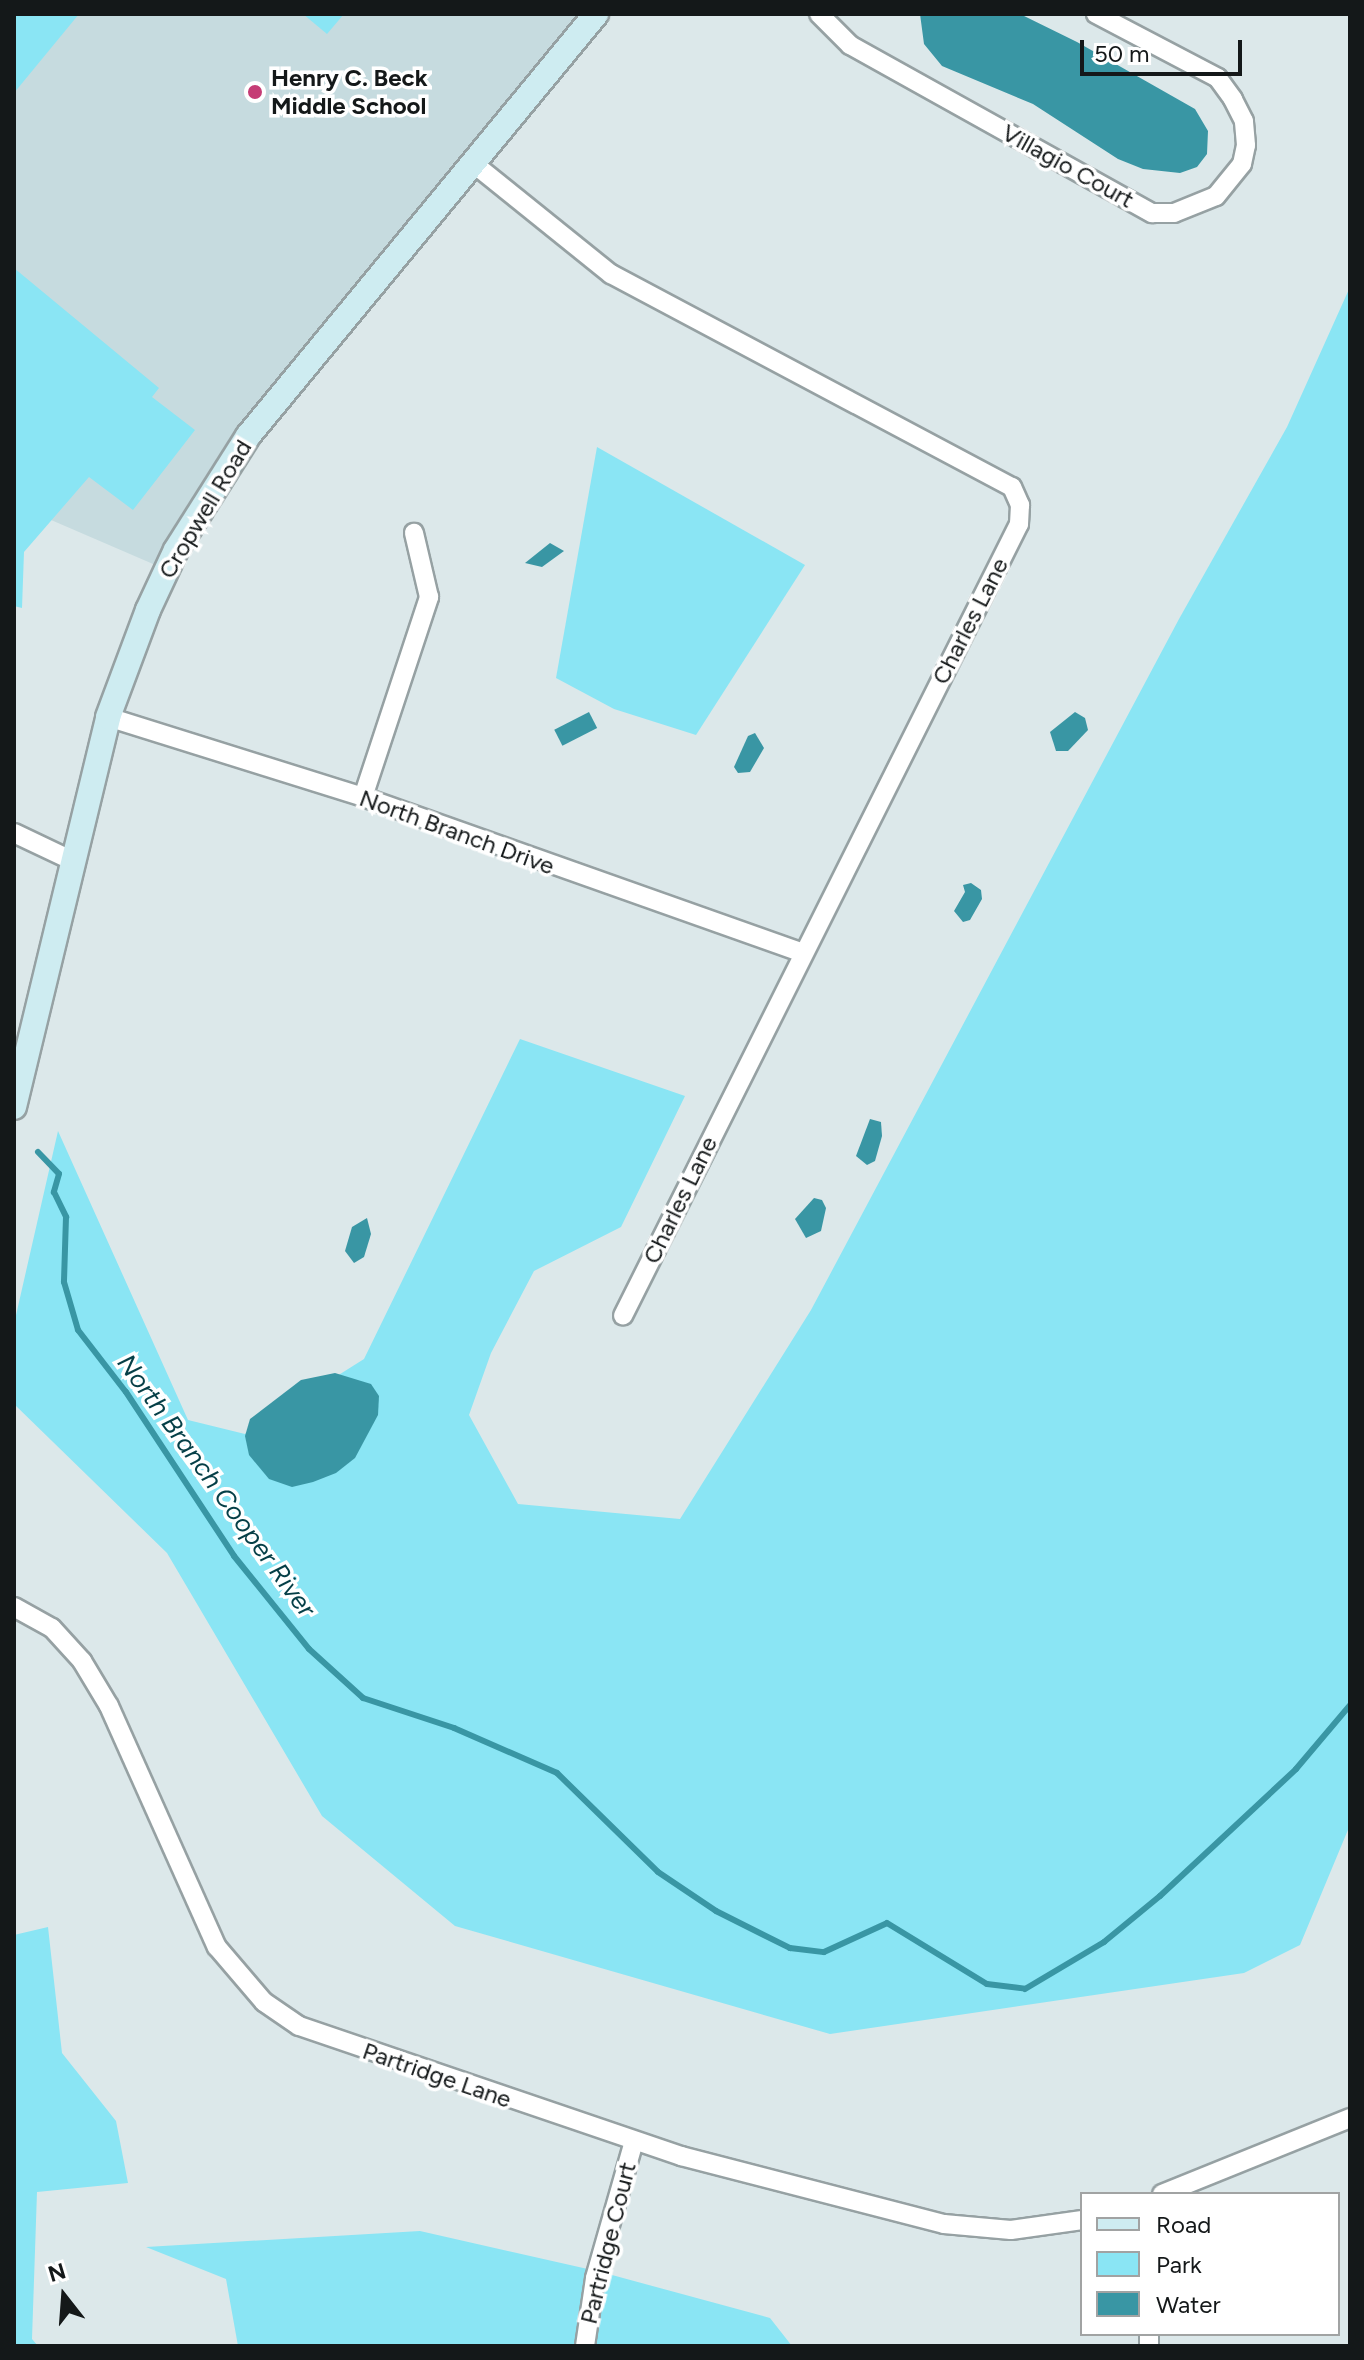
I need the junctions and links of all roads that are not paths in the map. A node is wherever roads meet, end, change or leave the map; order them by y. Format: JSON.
{"nodes":[{"id":1,"x":596,"y":14,"type":"edge"},
{"id":2,"x":819,"y":14,"type":"edge"},
{"id":3,"x":1096,"y":14,"type":"edge"},
{"id":4,"x":474,"y":164,"type":"junction"},
{"id":5,"x":414,"y":533,"type":"dead end"},
{"id":6,"x":108,"y":717,"type":"junction"},
{"id":7,"x":363,"y":797,"type":"junction"},
{"id":8,"x":14,"y":833,"type":"edge"},
{"id":9,"x":73,"y":861,"type":"junction"},
{"id":10,"x":803,"y":953,"type":"junction"},
{"id":11,"x":14,"y":1107,"type":"edge"},
{"id":12,"x":623,"y":1316,"type":"dead end"},
{"id":13,"x":14,"y":1607,"type":"edge"},
{"id":14,"x":1350,"y":2118,"type":"edge"},
{"id":15,"x":634,"y":2141,"type":"junction"},
{"id":16,"x":1167,"y":2192,"type":"edge"},
{"id":17,"x":1080,"y":2220,"type":"edge"},
{"id":18,"x":585,"y":2346,"type":"edge"}],
"edges":[{"from":1,"to":4,"type":"street","name":"Cropwell Road"},
{"from":2,"to":3,"type":"street","name":"Villagio Court"},
{"from":4,"to":6,"type":"street","name":"Cropwell Road"},
{"from":4,"to":10,"type":"street","name":"Charles Lane"},
{"from":5,"to":7,"type":"street"},
{"from":6,"to":7,"type":"street","name":"North Branch Drive"},
{"from":6,"to":9,"type":"street","name":"Cropwell Road"},
{"from":7,"to":10,"type":"street","name":"North Branch Drive"},
{"from":8,"to":9,"type":"street"},
{"from":9,"to":11,"type":"street","name":"Cropwell Road"},
{"from":10,"to":12,"type":"street","name":"Charles Lane"},
{"from":13,"to":15,"type":"street","name":"Partridge Lane"},
{"from":14,"to":16,"type":"street"},
{"from":15,"to":17,"type":"street","name":"Partridge Lane"},
{"from":15,"to":18,"type":"street","name":"Partridge Court"}]}
